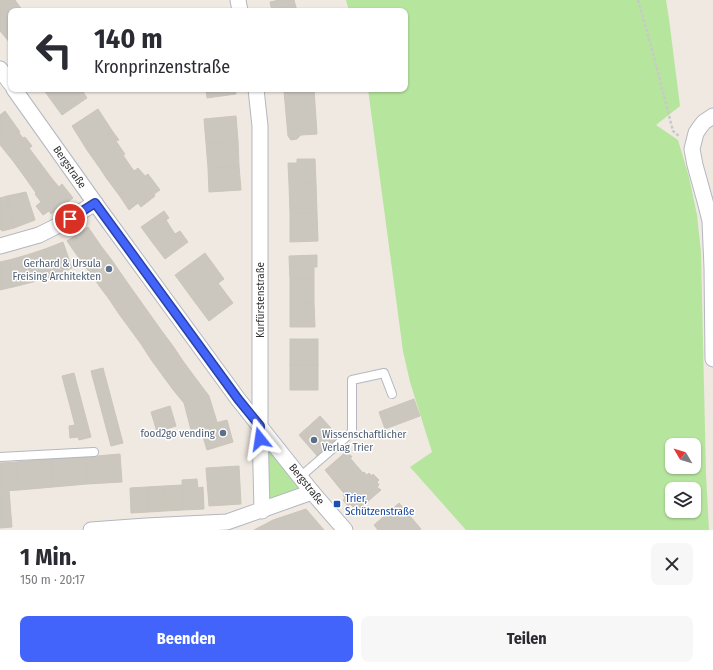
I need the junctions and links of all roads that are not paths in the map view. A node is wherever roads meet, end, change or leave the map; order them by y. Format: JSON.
{"nodes":[{"id":1,"x":0,"y":69,"type":"edge"},
{"id":2,"x":8,"y":80,"type":"edge"},
{"id":3,"x":16,"y":92,"type":"edge"},
{"id":4,"x":256,"y":92,"type":"edge"},
{"id":5,"x":713,"y":116,"type":"edge"},
{"id":6,"x":95,"y":203,"type":"junction"},
{"id":7,"x":0,"y":246,"type":"edge"},
{"id":8,"x":713,"y":359,"type":"edge"},
{"id":9,"x":392,"y":394,"type":"dead end"},
{"id":10,"x":260,"y":426,"type":"junction"},
{"id":11,"x":94,"y":452,"type":"dead end"},
{"id":12,"x":0,"y":457,"type":"edge"},
{"id":13,"x":300,"y":477,"type":"junction"},
{"id":14,"x":312,"y":492,"type":"junction"},
{"id":15,"x":262,"y":510,"type":"junction"},
{"id":16,"x":209,"y":527,"type":"edge"},
{"id":17,"x":91,"y":530,"type":"edge"},
{"id":18,"x":346,"y":530,"type":"edge"}],
"edges":[{"from":1,"to":2,"type":"street"},
{"from":3,"to":6,"type":"street","name":"Bergstraße"},
{"from":4,"to":10,"type":"street","name":"Kurfürstenstraße"},
{"from":5,"to":8,"type":"street"},
{"from":6,"to":7,"type":"street"},
{"from":6,"to":10,"type":"street","name":"Bergstraße"},
{"from":9,"to":13,"type":"lane"},
{"from":10,"to":13,"type":"street","name":"Bergstraße"},
{"from":10,"to":15,"type":"street","name":"Kurfürstenstraße"},
{"from":11,"to":12,"type":"lane"},
{"from":13,"to":14,"type":"street","name":"Bergstraße"},
{"from":14,"to":15,"type":"street"},
{"from":14,"to":18,"type":"street","name":"Bergstraße"},
{"from":15,"to":16,"type":"street"},
{"from":16,"to":17,"type":"street"}]}
